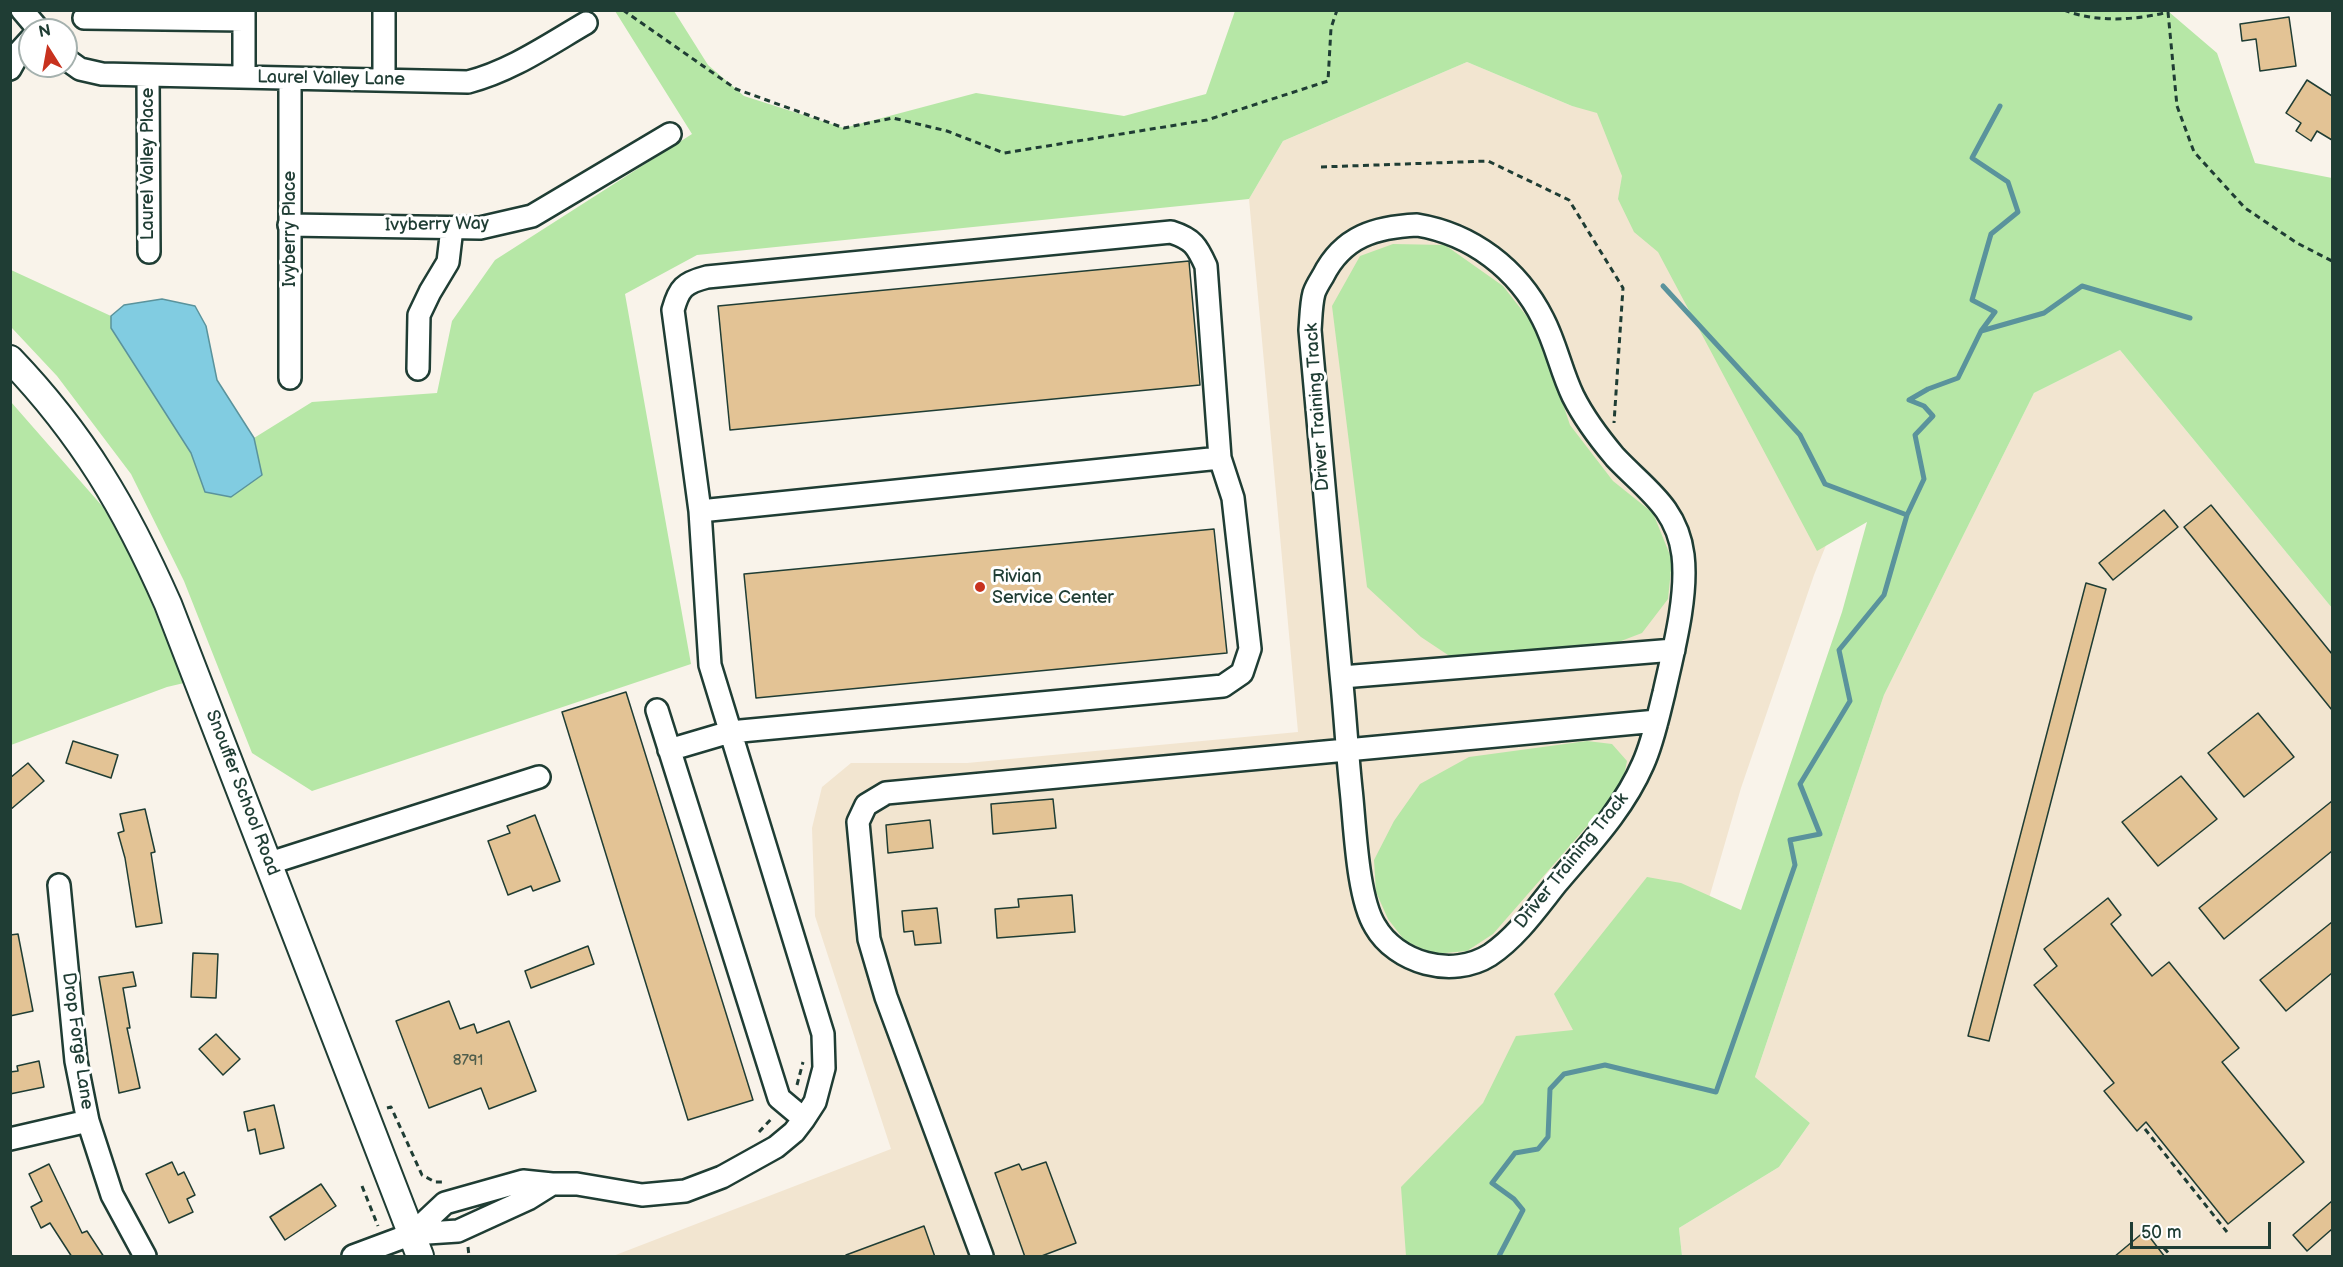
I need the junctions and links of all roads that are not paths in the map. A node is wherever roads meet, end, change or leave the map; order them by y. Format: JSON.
{"nodes":[{"id":1,"x":384,"y":10,"type":"edge"},
{"id":2,"x":244,"y":15,"type":"edge"},
{"id":3,"x":84,"y":18,"type":"dead end"},
{"id":4,"x":586,"y":23,"type":"dead end"},
{"id":5,"x":18,"y":55,"type":"edge"},
{"id":6,"x":78,"y":67,"type":"edge"},
{"id":7,"x":10,"y":69,"type":"edge"},
{"id":8,"x":148,"y":76,"type":"junction"},
{"id":9,"x":244,"y":77,"type":"junction"},
{"id":10,"x":290,"y":79,"type":"junction"},
{"id":11,"x":384,"y":80,"type":"junction"},
{"id":12,"x":670,"y":134,"type":"dead end"},
{"id":13,"x":289,"y":225,"type":"junction"},
{"id":14,"x":452,"y":228,"type":"junction"},
{"id":15,"x":149,"y":252,"type":"dead end"},
{"id":16,"x":10,"y":359,"type":"edge"},
{"id":17,"x":418,"y":369,"type":"dead end"},
{"id":18,"x":290,"y":378,"type":"dead end"},
{"id":19,"x":1220,"y":458,"type":"junction"},
{"id":20,"x":700,"y":511,"type":"junction"},
{"id":21,"x":1674,"y":650,"type":"junction"},
{"id":22,"x":1342,"y":677,"type":"junction"},
{"id":23,"x":657,"y":710,"type":"dead end"},
{"id":24,"x":1657,"y":721,"type":"junction"},
{"id":25,"x":730,"y":732,"type":"junction"},
{"id":26,"x":669,"y":750,"type":"junction"},
{"id":27,"x":1347,"y":750,"type":"junction"},
{"id":28,"x":539,"y":777,"type":"dead end"},
{"id":29,"x":270,"y":863,"type":"junction"},
{"id":30,"x":59,"y":885,"type":"dead end"},
{"id":31,"x":804,"y":1119,"type":"junction"},
{"id":32,"x":88,"y":1121,"type":"junction"},
{"id":33,"x":10,"y":1139,"type":"edge"},
{"id":34,"x":552,"y":1185,"type":"junction"},
{"id":35,"x":416,"y":1245,"type":"edge"},
{"id":36,"x":145,"y":1257,"type":"edge"},
{"id":37,"x":353,"y":1257,"type":"edge"},
{"id":38,"x":982,"y":1257,"type":"edge"}],
"edges":[{"from":1,"to":11,"type":"street"},
{"from":2,"to":3,"type":"street"},
{"from":2,"to":9,"type":"street"},
{"from":4,"to":11,"type":"street","name":"Laurel Valley Lane"},
{"from":5,"to":7,"type":"street"},
{"from":6,"to":8,"type":"street","name":"Laurel Valley Lane"},
{"from":8,"to":9,"type":"street","name":"Laurel Valley Lane"},
{"from":8,"to":15,"type":"street","name":"Laurel Valley Place"},
{"from":9,"to":10,"type":"street","name":"Laurel Valley Lane"},
{"from":10,"to":11,"type":"street","name":"Laurel Valley Lane"},
{"from":10,"to":13,"type":"street","name":"Ivyberry Place"},
{"from":12,"to":14,"type":"street","name":"Ivyberry Way"},
{"from":13,"to":14,"type":"street","name":"Ivyberry Way"},
{"from":13,"to":18,"type":"street","name":"Ivyberry Place"},
{"from":14,"to":17,"type":"street"},
{"from":16,"to":29,"type":"main road","name":"Snouffer School Road"},
{"from":19,"to":20,"type":"street"},
{"from":19,"to":20,"type":"street"},
{"from":19,"to":25,"type":"street"},
{"from":20,"to":25,"type":"street"},
{"from":21,"to":22,"type":"street"},
{"from":21,"to":22,"type":"street","name":"Driver Training Track"},
{"from":21,"to":24,"type":"street","name":"Driver Training Track"},
{"from":22,"to":27,"type":"street","name":"Driver Training Track"},
{"from":23,"to":26,"type":"street"},
{"from":24,"to":27,"type":"street"},
{"from":24,"to":27,"type":"street","name":"Driver Training Track"},
{"from":25,"to":26,"type":"street"},
{"from":25,"to":31,"type":"street"},
{"from":26,"to":31,"type":"street"},
{"from":27,"to":38,"type":"street"},
{"from":28,"to":29,"type":"street"},
{"from":29,"to":35,"type":"main road","name":"Snouffer School Road"},
{"from":30,"to":32,"type":"street","name":"Drop Forge Lane"},
{"from":31,"to":34,"type":"street"},
{"from":32,"to":33,"type":"street"},
{"from":32,"to":36,"type":"street","name":"Drop Forge Lane"},
{"from":34,"to":35,"type":"street"},
{"from":34,"to":35,"type":"street"},
{"from":35,"to":37,"type":"street"}]}
